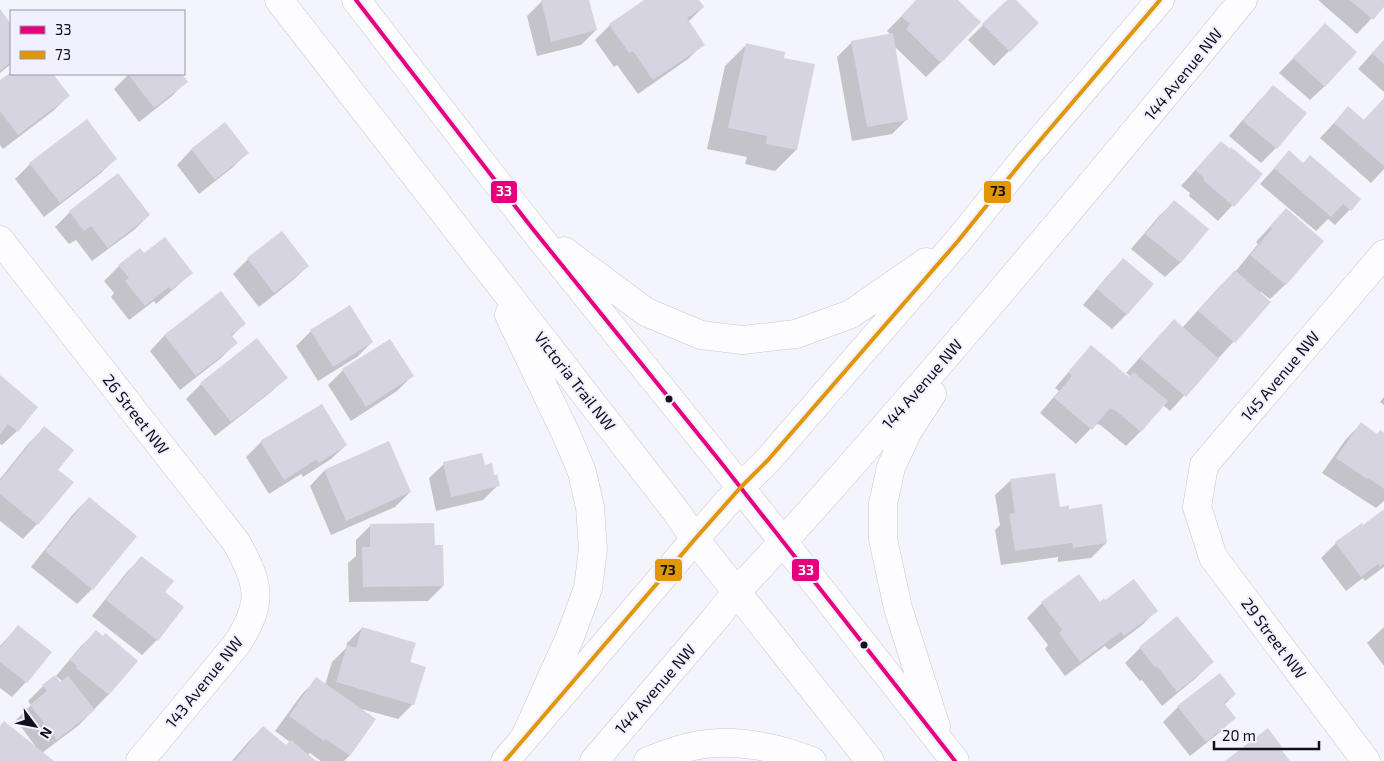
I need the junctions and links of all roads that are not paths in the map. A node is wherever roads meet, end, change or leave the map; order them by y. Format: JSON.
{"nodes":[{"id":1,"x":279,"y":0,"type":"edge"},
{"id":2,"x":356,"y":0,"type":"edge"},
{"id":3,"x":1160,"y":0,"type":"edge"},
{"id":4,"x":1243,"y":0,"type":"edge"},
{"id":5,"x":532,"y":228,"type":"junction"},
{"id":6,"x":0,"y":240,"type":"edge"},
{"id":7,"x":958,"y":240,"type":"junction"},
{"id":8,"x":1384,"y":254,"type":"edge"},
{"id":9,"x":486,"y":267,"type":"junction"},
{"id":10,"x":987,"y":309,"type":"junction"},
{"id":11,"x":740,"y":488,"type":"junction"},
{"id":12,"x":1197,"y":507,"type":"joint"},
{"id":13,"x":696,"y":538,"type":"junction"},
{"id":14,"x":783,"y":542,"type":"junction"},
{"id":15,"x":737,"y":592,"type":"junction"},
{"id":16,"x":256,"y":596,"type":"joint"},
{"id":17,"x":525,"y":737,"type":"junction"},
{"id":18,"x":948,"y":752,"type":"edge"},
{"id":19,"x":140,"y":761,"type":"edge"},
{"id":20,"x":505,"y":761,"type":"edge"},
{"id":21,"x":594,"y":761,"type":"edge"},
{"id":22,"x":648,"y":761,"type":"edge"},
{"id":23,"x":812,"y":761,"type":"edge"},
{"id":24,"x":870,"y":761,"type":"edge"},
{"id":25,"x":1366,"y":761,"type":"edge"}],
"edges":[{"from":1,"to":9,"type":"main road","name":"Victoria Trail NW"},
{"from":2,"to":5,"type":"main road"},
{"from":3,"to":7,"type":"main road"},
{"from":4,"to":10,"type":"main road","name":"144 Avenue NW"},
{"from":5,"to":7,"type":"main road"},
{"from":5,"to":11,"type":"main road"},
{"from":6,"to":16,"type":"main road","name":"26 Street NW"},
{"from":7,"to":11,"type":"main road"},
{"from":8,"to":12,"type":"main road","name":"145 Avenue NW"},
{"from":9,"to":13,"type":"main road","name":"Victoria Trail NW"},
{"from":9,"to":17,"type":"main road"},
{"from":10,"to":14,"type":"main road","name":"144 Avenue NW"},
{"from":10,"to":18,"type":"main road"},
{"from":11,"to":13,"type":"main road"},
{"from":11,"to":14,"type":"main road"},
{"from":12,"to":25,"type":"main road","name":"29 Street NW"},
{"from":13,"to":15,"type":"main road","name":"Victoria Trail NW"},
{"from":13,"to":17,"type":"main road"},
{"from":14,"to":15,"type":"main road","name":"144 Avenue NW"},
{"from":14,"to":18,"type":"main road"},
{"from":15,"to":21,"type":"main road","name":"144 Avenue NW"},
{"from":15,"to":24,"type":"main road","name":"Victoria Trail NW"},
{"from":16,"to":19,"type":"main road","name":"143 Avenue NW"},
{"from":17,"to":20,"type":"main road"},
{"from":22,"to":23,"type":"main road"}]}
